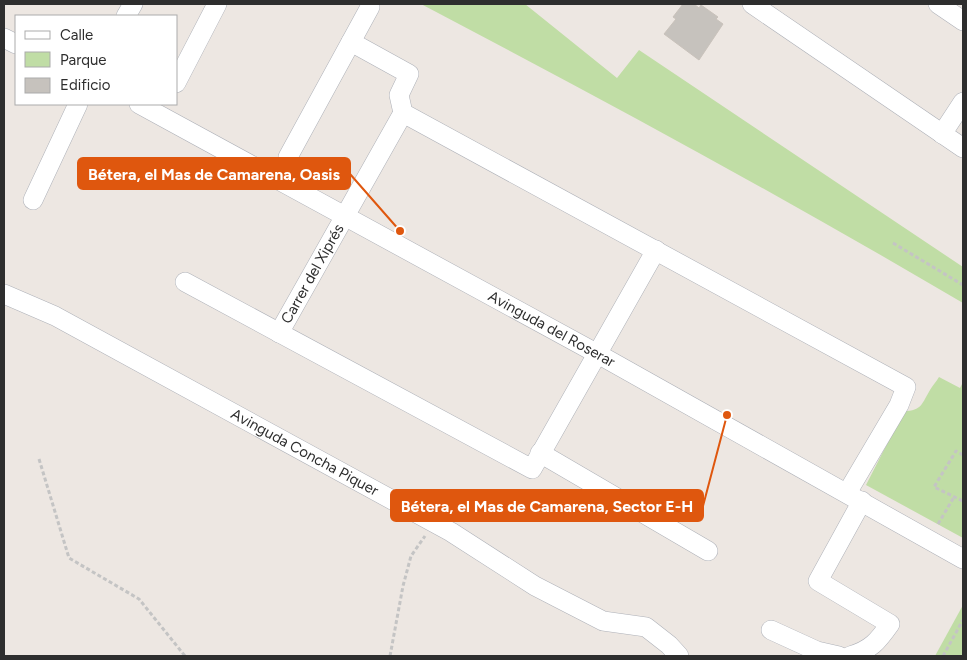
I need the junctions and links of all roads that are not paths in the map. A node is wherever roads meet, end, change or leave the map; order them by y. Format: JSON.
{"nodes":[{"id":1,"x":133,"y":4,"type":"edge"},
{"id":2,"x":217,"y":4,"type":"edge"},
{"id":3,"x":752,"y":4,"type":"edge"},
{"id":4,"x":938,"y":4,"type":"edge"},
{"id":5,"x":370,"y":7,"type":"dead end"},
{"id":6,"x":127,"y":15,"type":"edge"},
{"id":7,"x":963,"y":20,"type":"edge"},
{"id":8,"x":351,"y":42,"type":"junction"},
{"id":9,"x":178,"y":79,"type":"edge"},
{"id":10,"x":963,"y":102,"type":"edge"},
{"id":11,"x":78,"y":105,"type":"edge"},
{"id":12,"x":141,"y":105,"type":"edge"},
{"id":13,"x":403,"y":113,"type":"junction"},
{"id":14,"x":942,"y":134,"type":"junction"},
{"id":15,"x":963,"y":148,"type":"edge"},
{"id":16,"x":288,"y":157,"type":"dead end"},
{"id":17,"x":33,"y":200,"type":"dead end"},
{"id":18,"x":346,"y":216,"type":"junction"},
{"id":19,"x":656,"y":250,"type":"junction"},
{"id":20,"x":185,"y":282,"type":"dead end"},
{"id":21,"x":4,"y":294,"type":"edge"},
{"id":22,"x":279,"y":333,"type":"junction"},
{"id":23,"x":596,"y":353,"type":"junction"},
{"id":24,"x":536,"y":461,"type":"junction"},
{"id":25,"x":854,"y":497,"type":"junction"},
{"id":26,"x":708,"y":551,"type":"dead end"},
{"id":27,"x":963,"y":559,"type":"edge"},
{"id":28,"x":771,"y":630,"type":"dead end"},
{"id":29,"x":678,"y":656,"type":"edge"},
{"id":30,"x":839,"y":656,"type":"edge"},
{"id":31,"x":850,"y":656,"type":"edge"}],
"edges":[{"from":1,"to":6,"type":"street"},
{"from":2,"to":9,"type":"street"},
{"from":3,"to":14,"type":"street"},
{"from":4,"to":7,"type":"street"},
{"from":5,"to":8,"type":"street"},
{"from":8,"to":13,"type":"street"},
{"from":8,"to":16,"type":"street"},
{"from":10,"to":14,"type":"street"},
{"from":11,"to":17,"type":"street"},
{"from":12,"to":18,"type":"street","name":"Avinguda del Roserar"},
{"from":13,"to":18,"type":"street","name":"Carrer del Xiprés"},
{"from":13,"to":19,"type":"street"},
{"from":14,"to":15,"type":"street"},
{"from":18,"to":22,"type":"street","name":"Carrer del Xiprés"},
{"from":18,"to":23,"type":"street","name":"Avinguda del Roserar"},
{"from":19,"to":23,"type":"street"},
{"from":19,"to":25,"type":"street"},
{"from":20,"to":22,"type":"street"},
{"from":21,"to":29,"type":"street","name":"Avinguda Concha Piquer"},
{"from":22,"to":24,"type":"street"},
{"from":23,"to":24,"type":"street"},
{"from":23,"to":25,"type":"street","name":"Avinguda del Roserar"},
{"from":24,"to":26,"type":"street"},
{"from":25,"to":27,"type":"street","name":"Avinguda del Roserar"},
{"from":25,"to":31,"type":"street"},
{"from":28,"to":30,"type":"street"}]}
